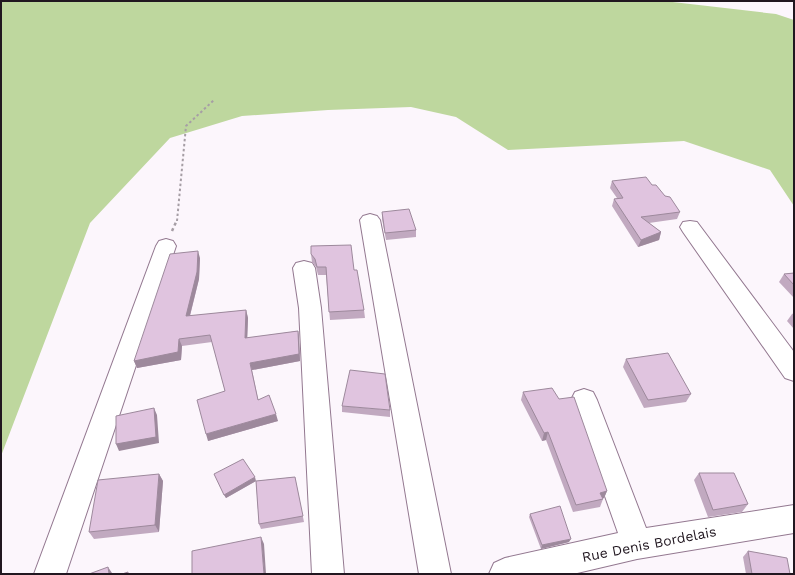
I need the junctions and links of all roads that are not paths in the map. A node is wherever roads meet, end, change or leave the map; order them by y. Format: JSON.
{"nodes":[{"id":1,"x":370,"y":220,"type":"dead end"},
{"id":2,"x":690,"y":227,"type":"dead end"},
{"id":3,"x":166,"y":246,"type":"road end"},
{"id":4,"x":304,"y":268,"type":"dead end"},
{"id":5,"x":748,"y":286,"type":"dead end"},
{"id":6,"x":794,"y":346,"type":"edge"},
{"id":7,"x":794,"y":371,"type":"edge"},
{"id":8,"x":584,"y":400,"type":"dead end"},
{"id":9,"x":794,"y":519,"type":"edge"},
{"id":10,"x":637,"y":544,"type":"junction"},
{"id":11,"x":50,"y":574,"type":"edge"},
{"id":12,"x":328,"y":574,"type":"edge"},
{"id":13,"x":435,"y":574,"type":"edge"},
{"id":14,"x":505,"y":574,"type":"edge"}],
"edges":[{"from":1,"to":13,"type":"street"},
{"from":2,"to":7,"type":"street"},
{"from":3,"to":11,"type":"street"},
{"from":4,"to":12,"type":"street"},
{"from":5,"to":6,"type":"street"},
{"from":8,"to":10,"type":"street"},
{"from":9,"to":10,"type":"street","name":"Rue Denis Bordelais"},
{"from":10,"to":14,"type":"street","name":"Rue Denis Bordelais"}]}
